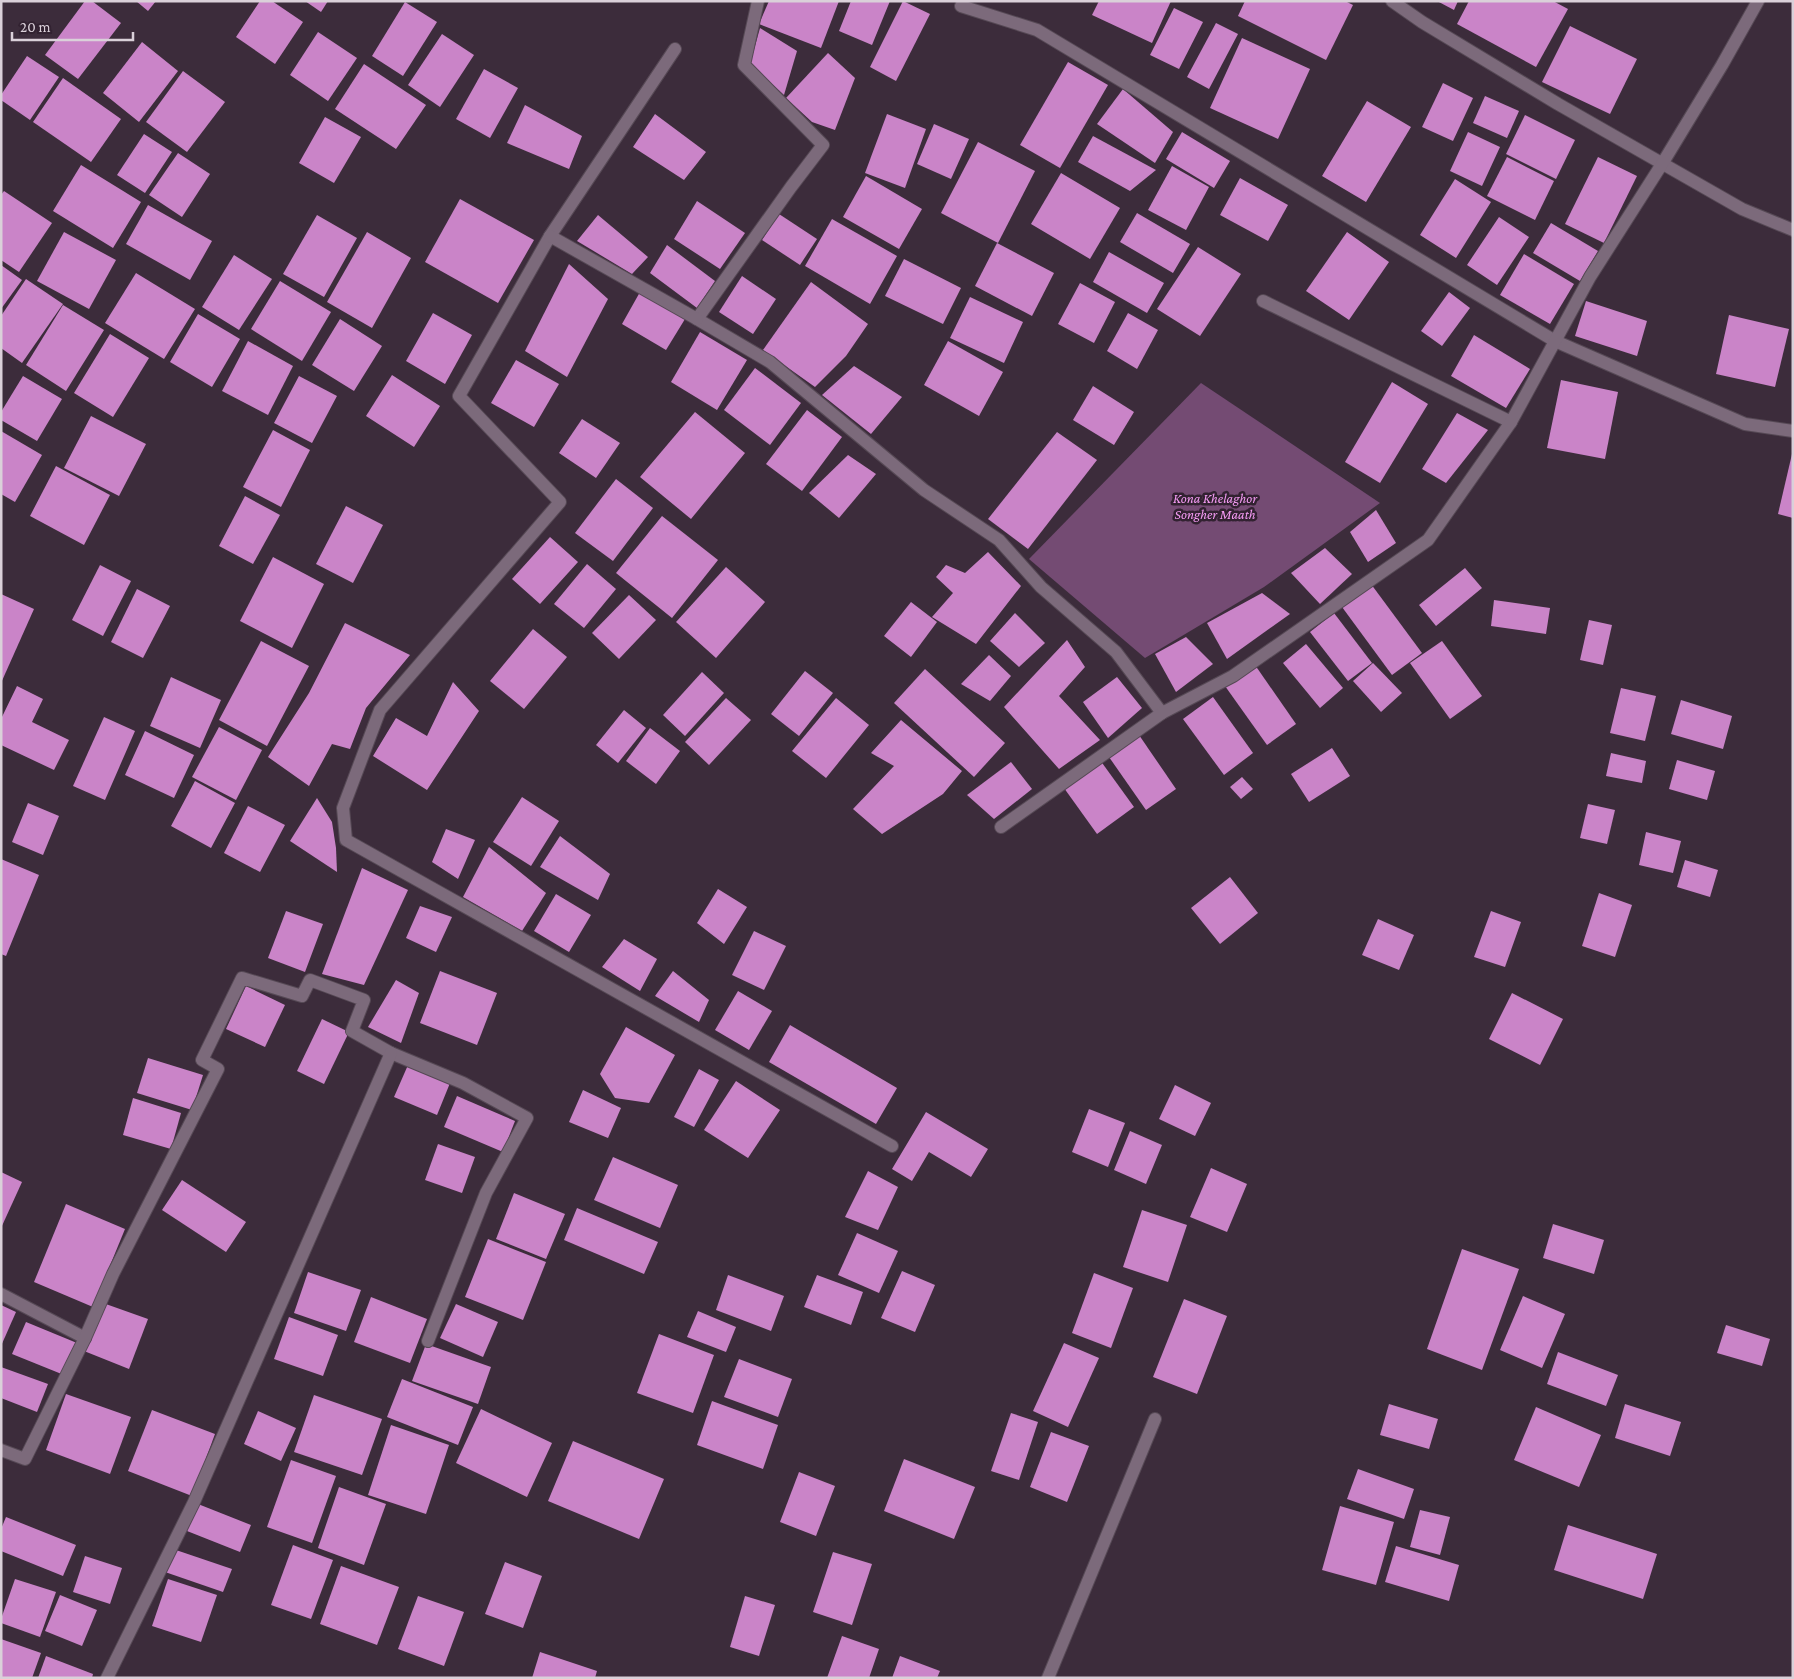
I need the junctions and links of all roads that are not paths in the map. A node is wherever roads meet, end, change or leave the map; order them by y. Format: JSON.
{"nodes":[{"id":1,"x":758,"y":1,"type":"edge"},
{"id":2,"x":1392,"y":1,"type":"edge"},
{"id":3,"x":1758,"y":1,"type":"edge"},
{"id":4,"x":961,"y":6,"type":"dead end"},
{"id":5,"x":675,"y":49,"type":"dead end"},
{"id":6,"x":1662,"y":164,"type":"junction"},
{"id":7,"x":1793,"y":230,"type":"edge"},
{"id":8,"x":550,"y":236,"type":"junction"},
{"id":9,"x":1264,"y":301,"type":"dead end"},
{"id":10,"x":698,"y":319,"type":"junction"},
{"id":11,"x":1555,"y":341,"type":"junction"},
{"id":12,"x":1511,"y":422,"type":"junction"},
{"id":13,"x":1793,"y":431,"type":"edge"},
{"id":14,"x":1162,"y":713,"type":"junction"},
{"id":15,"x":1001,"y":827,"type":"dead end"},
{"id":16,"x":390,"y":1053,"type":"junction"},
{"id":17,"x":892,"y":1146,"type":"dead end"},
{"id":18,"x":1,"y":1294,"type":"edge"},
{"id":19,"x":85,"y":1338,"type":"junction"},
{"id":20,"x":428,"y":1341,"type":"dead end"},
{"id":21,"x":1156,"y":1418,"type":"dead end"},
{"id":22,"x":1,"y":1450,"type":"edge"},
{"id":23,"x":107,"y":1678,"type":"edge"},
{"id":24,"x":1048,"y":1678,"type":"edge"}],
"edges":[{"from":1,"to":10,"type":"street"},
{"from":2,"to":6,"type":"street"},
{"from":3,"to":6,"type":"street"},
{"from":4,"to":11,"type":"street"},
{"from":5,"to":8,"type":"street"},
{"from":6,"to":7,"type":"street"},
{"from":6,"to":11,"type":"street"},
{"from":8,"to":10,"type":"street"},
{"from":8,"to":17,"type":"street"},
{"from":9,"to":12,"type":"street"},
{"from":10,"to":14,"type":"street"},
{"from":11,"to":12,"type":"street"},
{"from":11,"to":13,"type":"street"},
{"from":12,"to":14,"type":"street"},
{"from":14,"to":15,"type":"street"},
{"from":16,"to":19,"type":"street"},
{"from":16,"to":20,"type":"street"},
{"from":16,"to":23,"type":"street"},
{"from":18,"to":19,"type":"street"},
{"from":19,"to":22,"type":"street"},
{"from":21,"to":24,"type":"street"}]}
